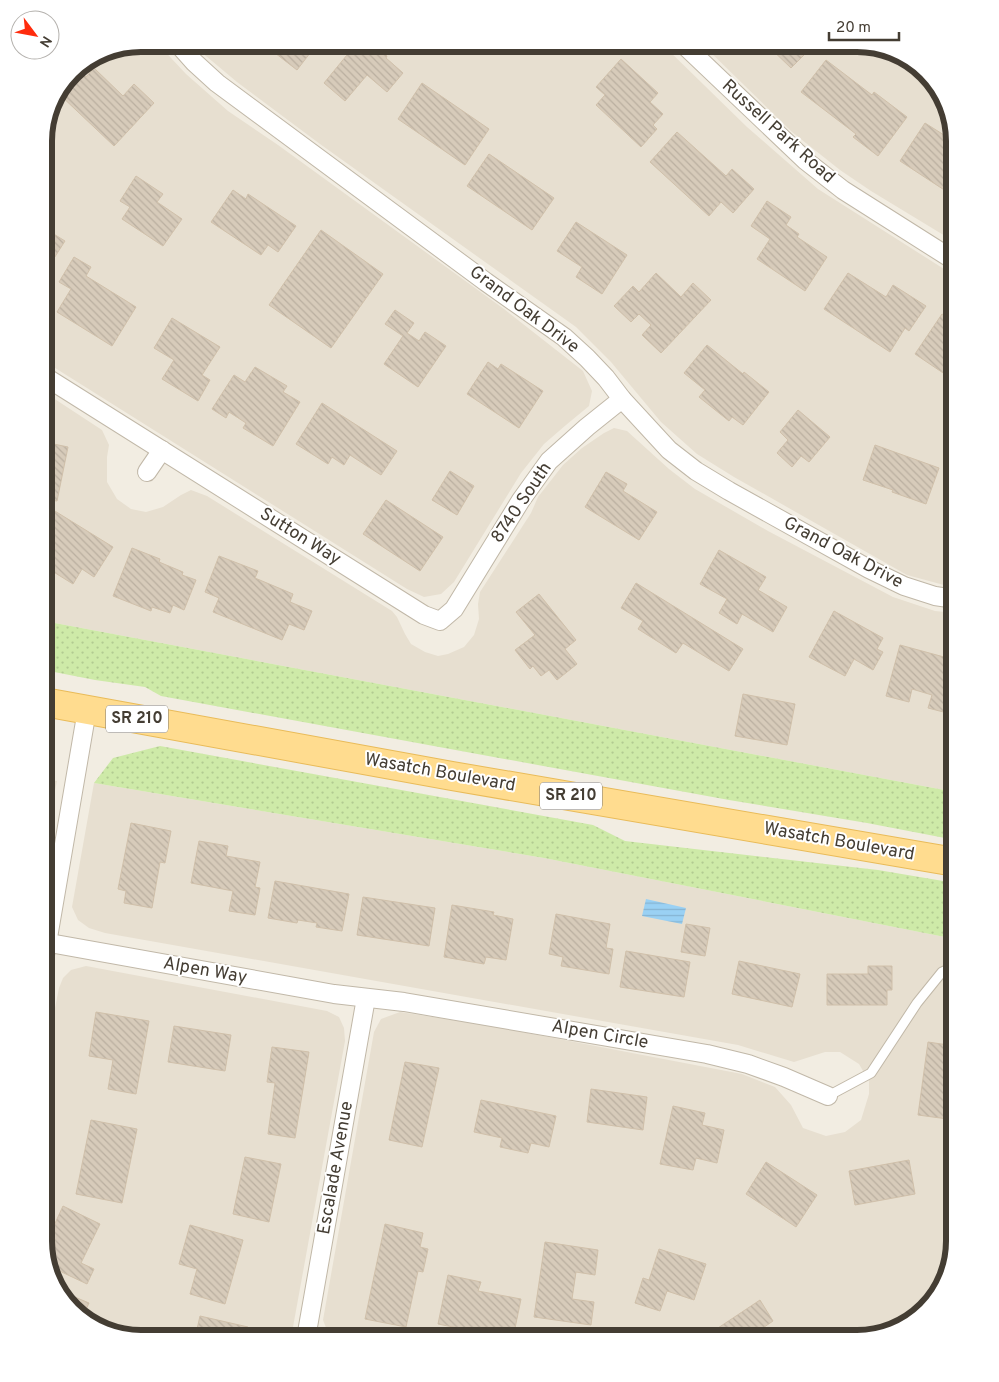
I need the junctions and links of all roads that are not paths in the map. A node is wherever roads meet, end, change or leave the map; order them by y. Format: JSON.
{"nodes":[{"id":1,"x":185,"y":52,"type":"edge"},
{"id":2,"x":692,"y":53,"type":"edge"},
{"id":3,"x":946,"y":254,"type":"edge"},
{"id":4,"x":53,"y":382,"type":"edge"},
{"id":5,"x":622,"y":399,"type":"junction"},
{"id":6,"x":162,"y":450,"type":"junction"},
{"id":7,"x":147,"y":472,"type":"dead end"},
{"id":8,"x":946,"y":598,"type":"edge"},
{"id":9,"x":440,"y":621,"type":"joint"},
{"id":10,"x":52,"y":704,"type":"edge"},
{"id":11,"x":87,"y":710,"type":"junction"},
{"id":12,"x":946,"y":860,"type":"edge"},
{"id":13,"x":52,"y":902,"type":"edge"},
{"id":14,"x":52,"y":943,"type":"edge"},
{"id":15,"x":946,"y":970,"type":"edge"},
{"id":16,"x":366,"y":998,"type":"junction"},
{"id":17,"x":828,"y":1096,"type":"joint"},
{"id":18,"x":308,"y":1329,"type":"edge"}],
"edges":[{"from":1,"to":5,"type":"street","name":"Grand Oak Drive"},
{"from":2,"to":3,"type":"street","name":"Russell Park Road"},
{"from":4,"to":6,"type":"street","name":"Sutton Way"},
{"from":5,"to":8,"type":"street","name":"Grand Oak Drive"},
{"from":5,"to":9,"type":"street","name":"8740 South"},
{"from":6,"to":7,"type":"street"},
{"from":6,"to":9,"type":"street","name":"Sutton Way"},
{"from":10,"to":11,"type":"main road","name":"Wasatch Boulevard","number":"SR 210"},
{"from":11,"to":12,"type":"main road","name":"Wasatch Boulevard","number":"SR 210"},
{"from":11,"to":13,"type":"street"},
{"from":14,"to":16,"type":"street","name":"Alpen Way"},
{"from":15,"to":17,"type":"lane"},
{"from":16,"to":17,"type":"street","name":"Alpen Circle"},
{"from":16,"to":18,"type":"street","name":"Escalade Avenue"}]}
